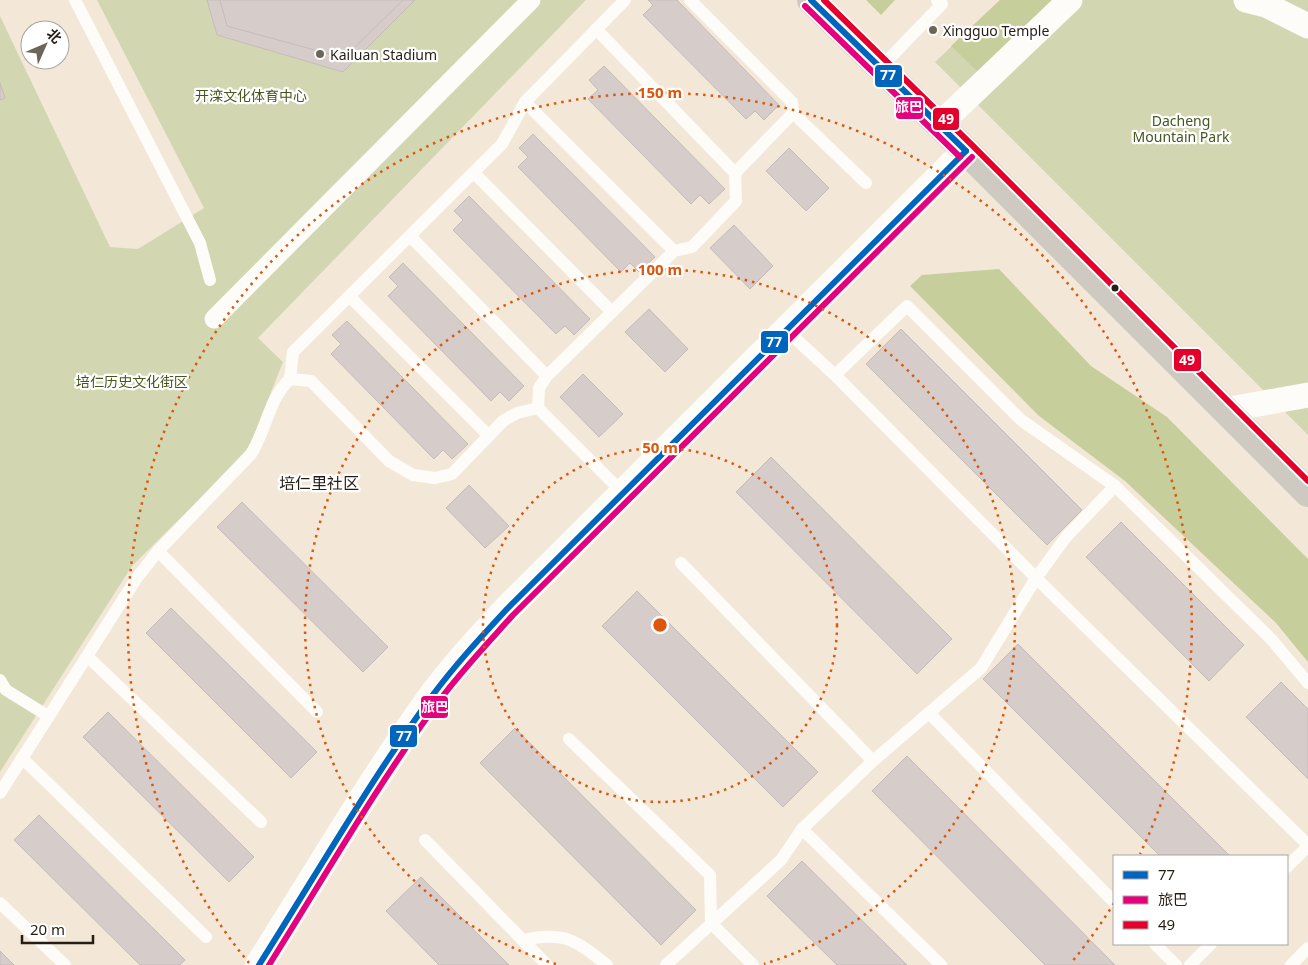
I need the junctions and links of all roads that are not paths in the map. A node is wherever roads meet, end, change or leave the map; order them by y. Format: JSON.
{"nodes":[{"id":1,"x":75,"y":0,"type":"edge"},
{"id":2,"x":531,"y":0,"type":"edge"},
{"id":3,"x":625,"y":0,"type":"edge"},
{"id":4,"x":690,"y":0,"type":"edge"},
{"id":5,"x":811,"y":0,"type":"edge"},
{"id":6,"x":1070,"y":0,"type":"edge"},
{"id":7,"x":1246,"y":0,"type":"edge"},
{"id":8,"x":942,"y":2,"type":"edge"},
{"id":9,"x":1308,"y":26,"type":"edge"},
{"id":10,"x":596,"y":29,"type":"junction"},
{"id":11,"x":880,"y":68,"type":"junction"},
{"id":12,"x":525,"y":102,"type":"junction"},
{"id":13,"x":793,"y":113,"type":"junction"},
{"id":14,"x":939,"y":125,"type":"junction"},
{"id":15,"x":966,"y":151,"type":"junction"},
{"id":16,"x":474,"y":172,"type":"junction"},
{"id":17,"x":734,"y":173,"type":"junction"},
{"id":18,"x":866,"y":183,"type":"dead end"},
{"id":19,"x":410,"y":236,"type":"junction"},
{"id":20,"x":674,"y":251,"type":"junction"},
{"id":21,"x":210,"y":280,"type":"dead end"},
{"id":22,"x":350,"y":297,"type":"junction"},
{"id":23,"x":612,"y":312,"type":"junction"},
{"id":24,"x":214,"y":319,"type":"dead end"},
{"id":25,"x":786,"y":330,"type":"junction"},
{"id":26,"x":835,"y":375,"type":"junction"},
{"id":27,"x":547,"y":376,"type":"junction"},
{"id":28,"x":290,"y":379,"type":"junction"},
{"id":29,"x":1308,"y":395,"type":"edge"},
{"id":30,"x":538,"y":408,"type":"junction"},
{"id":31,"x":1226,"y":410,"type":"junction"},
{"id":32,"x":488,"y":435,"type":"junction"},
{"id":33,"x":1116,"y":486,"type":"junction"},
{"id":34,"x":623,"y":493,"type":"junction"},
{"id":35,"x":1308,"y":493,"type":"edge"},
{"id":36,"x":158,"y":551,"type":"junction"},
{"id":37,"x":681,"y":563,"type":"dead end"},
{"id":38,"x":1036,"y":578,"type":"junction"},
{"id":39,"x":88,"y":657,"type":"junction"},
{"id":40,"x":1308,"y":683,"type":"edge"},
{"id":41,"x":2,"y":689,"type":"edge"},
{"id":42,"x":317,"y":712,"type":"dead end"},
{"id":43,"x":929,"y":713,"type":"junction"},
{"id":44,"x":48,"y":716,"type":"junction"},
{"id":45,"x":569,"y":739,"type":"dead end"},
{"id":46,"x":22,"y":758,"type":"junction"},
{"id":47,"x":873,"y":761,"type":"junction"},
{"id":48,"x":0,"y":793,"type":"edge"},
{"id":49,"x":261,"y":822,"type":"dead end"},
{"id":50,"x":802,"y":828,"type":"junction"},
{"id":51,"x":425,"y":840,"type":"dead end"},
{"id":52,"x":1308,"y":846,"type":"edge"},
{"id":53,"x":1288,"y":866,"type":"edge"},
{"id":54,"x":1113,"y":901,"type":"edge"},
{"id":55,"x":0,"y":903,"type":"edge"},
{"id":56,"x":711,"y":923,"type":"junction"},
{"id":57,"x":206,"y":936,"type":"dead end"},
{"id":58,"x":523,"y":940,"type":"junction"},
{"id":59,"x":1156,"y":945,"type":"edge"},
{"id":60,"x":1210,"y":945,"type":"edge"},
{"id":61,"x":1308,"y":948,"type":"edge"},
{"id":62,"x":65,"y":965,"type":"edge"},
{"id":63,"x":260,"y":965,"type":"edge"},
{"id":64,"x":547,"y":965,"type":"edge"},
{"id":65,"x":607,"y":965,"type":"edge"},
{"id":66,"x":666,"y":965,"type":"edge"},
{"id":67,"x":753,"y":965,"type":"edge"},
{"id":68,"x":941,"y":965,"type":"edge"},
{"id":69,"x":1176,"y":965,"type":"edge"},
{"id":70,"x":1190,"y":965,"type":"edge"},
{"id":71,"x":1291,"y":965,"type":"edge"}],
"edges":[{"from":1,"to":21,"type":"lane"},
{"from":2,"to":24,"type":"street"},
{"from":3,"to":10,"type":"lane"},
{"from":4,"to":13,"type":"lane"},
{"from":5,"to":11,"type":"main road"},
{"from":6,"to":14,"type":"street"},
{"from":7,"to":9,"type":"street"},
{"from":8,"to":11,"type":"lane"},
{"from":10,"to":12,"type":"lane"},
{"from":10,"to":17,"type":"lane"},
{"from":11,"to":14,"type":"main road"},
{"from":12,"to":16,"type":"lane"},
{"from":12,"to":20,"type":"lane"},
{"from":13,"to":17,"type":"lane"},
{"from":13,"to":18,"type":"lane"},
{"from":14,"to":15,"type":"main road"},
{"from":15,"to":25,"type":"street"},
{"from":15,"to":31,"type":"main road"},
{"from":16,"to":19,"type":"lane"},
{"from":16,"to":23,"type":"lane"},
{"from":17,"to":20,"type":"lane"},
{"from":19,"to":22,"type":"lane"},
{"from":19,"to":27,"type":"lane"},
{"from":20,"to":23,"type":"lane"},
{"from":22,"to":28,"type":"lane"},
{"from":22,"to":32,"type":"lane"},
{"from":23,"to":27,"type":"lane"},
{"from":25,"to":26,"type":"lane"},
{"from":25,"to":34,"type":"street"},
{"from":26,"to":33,"type":"lane"},
{"from":26,"to":38,"type":"lane"},
{"from":27,"to":30,"type":"lane"},
{"from":28,"to":32,"type":"lane"},
{"from":28,"to":36,"type":"lane"},
{"from":29,"to":31,"type":"street"},
{"from":30,"to":32,"type":"lane"},
{"from":30,"to":34,"type":"lane"},
{"from":31,"to":35,"type":"main road"},
{"from":33,"to":38,"type":"lane"},
{"from":33,"to":40,"type":"lane"},
{"from":34,"to":63,"type":"street"},
{"from":36,"to":39,"type":"lane"},
{"from":36,"to":42,"type":"lane"},
{"from":37,"to":47,"type":"lane"},
{"from":38,"to":43,"type":"lane"},
{"from":38,"to":52,"type":"lane"},
{"from":39,"to":44,"type":"lane"},
{"from":39,"to":49,"type":"lane"},
{"from":41,"to":44,"type":"lane"},
{"from":43,"to":47,"type":"lane"},
{"from":43,"to":54,"type":"lane"},
{"from":44,"to":46,"type":"lane"},
{"from":45,"to":56,"type":"lane"},
{"from":46,"to":48,"type":"lane"},
{"from":46,"to":57,"type":"lane"},
{"from":47,"to":50,"type":"lane"},
{"from":50,"to":56,"type":"lane"},
{"from":50,"to":68,"type":"lane"},
{"from":51,"to":58,"type":"lane"},
{"from":52,"to":53,"type":"lane"},
{"from":55,"to":62,"type":"lane"},
{"from":56,"to":66,"type":"lane"},
{"from":56,"to":67,"type":"lane"},
{"from":58,"to":64,"type":"lane"},
{"from":58,"to":65,"type":"lane"},
{"from":59,"to":69,"type":"lane"},
{"from":60,"to":70,"type":"lane"},
{"from":61,"to":71,"type":"lane"}]}
